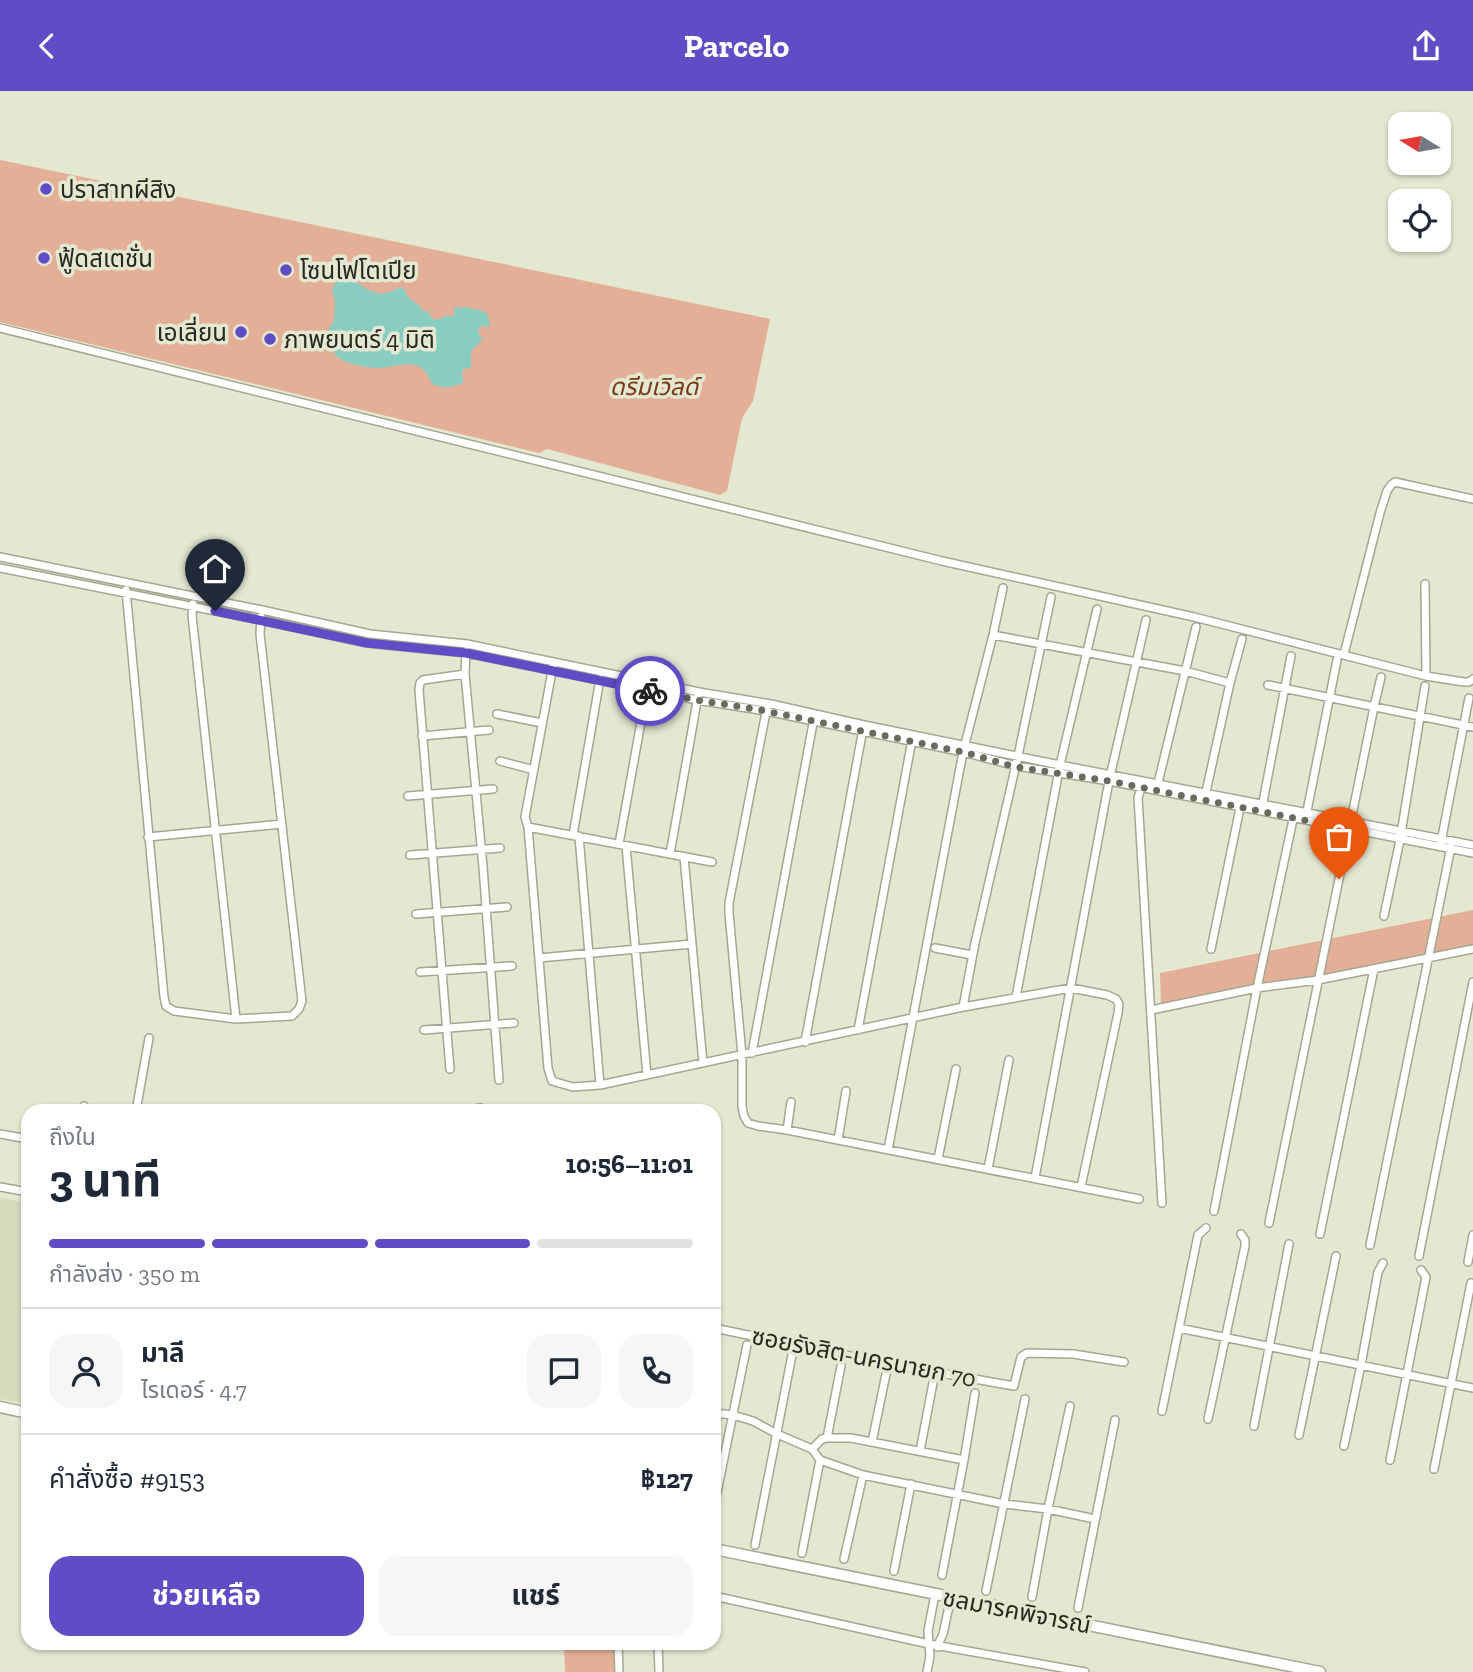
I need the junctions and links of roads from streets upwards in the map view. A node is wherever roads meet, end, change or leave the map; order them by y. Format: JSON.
{"nodes":[{"id":1,"x":0,"y":328,"type":"edge"},
{"id":2,"x":1473,"y":499,"type":"edge"},
{"id":3,"x":0,"y":557,"type":"edge"},
{"id":4,"x":0,"y":568,"type":"edge"},
{"id":5,"x":67,"y":571,"type":"junction"},
{"id":6,"x":65,"y":581,"type":"junction"},
{"id":7,"x":126,"y":582,"type":"junction"},
{"id":8,"x":1425,"y":584,"type":"dead end"},
{"id":9,"x":1003,"y":588,"type":"dead end"},
{"id":10,"x":125,"y":593,"type":"junction"},
{"id":11,"x":194,"y":596,"type":"junction"},
{"id":12,"x":1051,"y":597,"type":"dead end"},
{"id":13,"x":192,"y":606,"type":"junction"},
{"id":14,"x":1097,"y":609,"type":"dead end"},
{"id":15,"x":262,"y":610,"type":"junction"},
{"id":16,"x":260,"y":620,"type":"junction"},
{"id":17,"x":1146,"y":620,"type":"dead end"},
{"id":18,"x":1196,"y":627,"type":"dead end"},
{"id":19,"x":993,"y":635,"type":"junction"},
{"id":20,"x":1242,"y":639,"type":"dead end"},
{"id":21,"x":467,"y":644,"type":"junction"},
{"id":22,"x":1040,"y":645,"type":"junction"},
{"id":23,"x":466,"y":653,"type":"junction"},
{"id":24,"x":1087,"y":653,"type":"junction"},
{"id":25,"x":1344,"y":655,"type":"junction"},
{"id":26,"x":1291,"y":656,"type":"dead end"},
{"id":27,"x":1337,"y":660,"type":"dead end"},
{"id":28,"x":554,"y":662,"type":"junction"},
{"id":29,"x":1136,"y":663,"type":"junction"},
{"id":30,"x":552,"y":671,"type":"junction"},
{"id":31,"x":1185,"y":671,"type":"junction"},
{"id":32,"x":601,"y":672,"type":"junction"},
{"id":33,"x":465,"y":674,"type":"junction"},
{"id":34,"x":1426,"y":676,"type":"junction"},
{"id":35,"x":1381,"y":677,"type":"dead end"},
{"id":36,"x":1473,"y":679,"type":"edge"},
{"id":37,"x":600,"y":681,"type":"junction"},
{"id":38,"x":649,"y":681,"type":"junction"},
{"id":39,"x":1230,"y":683,"type":"junction"},
{"id":40,"x":1268,"y":685,"type":"dead end"},
{"id":41,"x":1425,"y":686,"type":"dead end"},
{"id":42,"x":1284,"y":689,"type":"junction"},
{"id":43,"x":647,"y":690,"type":"junction"},
{"id":44,"x":699,"y":691,"type":"junction"},
{"id":45,"x":773,"y":695,"type":"dead end"},
{"id":46,"x":1329,"y":697,"type":"junction"},
{"id":47,"x":1469,"y":698,"type":"dead end"},
{"id":48,"x":697,"y":700,"type":"junction"},
{"id":49,"x":769,"y":706,"type":"junction"},
{"id":50,"x":1374,"y":707,"type":"junction"},
{"id":51,"x":498,"y":714,"type":"dead end"},
{"id":52,"x":1419,"y":716,"type":"junction"},
{"id":53,"x":814,"y":718,"type":"junction"},
{"id":54,"x":542,"y":723,"type":"junction"},
{"id":55,"x":1464,"y":725,"type":"junction"},
{"id":56,"x":1473,"y":727,"type":"edge"},
{"id":57,"x":864,"y":729,"type":"junction"},
{"id":58,"x":489,"y":730,"type":"dead end"},
{"id":59,"x":470,"y":731,"type":"junction"},
{"id":60,"x":422,"y":736,"type":"junction"},
{"id":61,"x":912,"y":739,"type":"junction"},
{"id":62,"x":964,"y":749,"type":"junction"},
{"id":63,"x":1018,"y":756,"type":"junction"},
{"id":64,"x":499,"y":761,"type":"dead end"},
{"id":65,"x":1016,"y":767,"type":"junction"},
{"id":66,"x":1059,"y":769,"type":"junction"},
{"id":67,"x":534,"y":770,"type":"junction"},
{"id":68,"x":1110,"y":778,"type":"junction"},
{"id":69,"x":1158,"y":783,"type":"junction"},
{"id":70,"x":1142,"y":784,"type":"junction"},
{"id":71,"x":493,"y":789,"type":"dead end"},
{"id":72,"x":476,"y":791,"type":"junction"},
{"id":73,"x":1206,"y":792,"type":"junction"},
{"id":74,"x":427,"y":795,"type":"junction"},
{"id":75,"x":408,"y":796,"type":"dead end"},
{"id":76,"x":1240,"y":804,"type":"junction"},
{"id":77,"x":1262,"y":807,"type":"junction"},
{"id":78,"x":1294,"y":815,"type":"junction"},
{"id":79,"x":1306,"y":816,"type":"junction"},
{"id":80,"x":282,"y":824,"type":"junction"},
{"id":81,"x":1351,"y":825,"type":"junction"},
{"id":82,"x":527,"y":827,"type":"junction"},
{"id":83,"x":216,"y":830,"type":"junction"},
{"id":84,"x":1401,"y":835,"type":"junction"},
{"id":85,"x":576,"y":836,"type":"junction"},
{"id":86,"x":148,"y":837,"type":"junction"},
{"id":87,"x":1452,"y":840,"type":"junction"},
{"id":88,"x":1441,"y":842,"type":"junction"},
{"id":89,"x":623,"y":845,"type":"junction"},
{"id":90,"x":1473,"y":845,"type":"edge"},
{"id":91,"x":500,"y":848,"type":"dead end"},
{"id":92,"x":481,"y":849,"type":"junction"},
{"id":93,"x":1450,"y":849,"type":"junction"},
{"id":94,"x":432,"y":853,"type":"junction"},
{"id":95,"x":1473,"y":853,"type":"edge"},
{"id":96,"x":670,"y":854,"type":"junction"},
{"id":97,"x":410,"y":855,"type":"dead end"},
{"id":98,"x":684,"y":857,"type":"junction"},
{"id":99,"x":712,"y":862,"type":"dead end"},
{"id":100,"x":506,"y":907,"type":"dead end"},
{"id":101,"x":486,"y":908,"type":"junction"},
{"id":102,"x":437,"y":912,"type":"junction"},
{"id":103,"x":416,"y":914,"type":"dead end"},
{"id":104,"x":1384,"y":916,"type":"dead end"},
{"id":105,"x":692,"y":944,"type":"junction"},
{"id":106,"x":934,"y":948,"type":"dead end"},
{"id":107,"x":636,"y":949,"type":"junction"},
{"id":108,"x":1211,"y":949,"type":"dead end"},
{"id":109,"x":1473,"y":950,"type":"edge"},
{"id":110,"x":589,"y":954,"type":"junction"},
{"id":111,"x":972,"y":955,"type":"junction"},
{"id":112,"x":539,"y":958,"type":"junction"},
{"id":113,"x":1428,"y":958,"type":"junction"},
{"id":114,"x":512,"y":965,"type":"dead end"},
{"id":115,"x":491,"y":966,"type":"junction"},
{"id":116,"x":1374,"y":969,"type":"junction"},
{"id":117,"x":442,"y":970,"type":"junction"},
{"id":118,"x":420,"y":972,"type":"dead end"},
{"id":119,"x":1318,"y":980,"type":"junction"},
{"id":120,"x":1473,"y":982,"type":"edge"},
{"id":121,"x":1071,"y":988,"type":"junction"},
{"id":122,"x":1257,"y":988,"type":"junction"},
{"id":123,"x":1016,"y":997,"type":"junction"},
{"id":124,"x":963,"y":1007,"type":"junction"},
{"id":125,"x":1151,"y":1010,"type":"junction"},
{"id":126,"x":236,"y":1019,"type":"junction"},
{"id":127,"x":912,"y":1019,"type":"junction"},
{"id":128,"x":514,"y":1023,"type":"dead end"},
{"id":129,"x":495,"y":1024,"type":"junction"},
{"id":130,"x":447,"y":1029,"type":"junction"},
{"id":131,"x":424,"y":1030,"type":"dead end"},
{"id":132,"x":858,"y":1030,"type":"junction"},
{"id":133,"x":149,"y":1038,"type":"dead end"},
{"id":134,"x":805,"y":1042,"type":"junction"},
{"id":135,"x":752,"y":1053,"type":"junction"},
{"id":136,"x":742,"y":1055,"type":"junction"},
{"id":137,"x":1009,"y":1060,"type":"dead end"},
{"id":138,"x":703,"y":1063,"type":"junction"},
{"id":139,"x":450,"y":1069,"type":"dead end"},
{"id":140,"x":956,"y":1069,"type":"dead end"},
{"id":141,"x":647,"y":1075,"type":"junction"},
{"id":142,"x":499,"y":1080,"type":"dead end"},
{"id":143,"x":600,"y":1085,"type":"junction"},
{"id":144,"x":846,"y":1091,"type":"dead end"},
{"id":145,"x":791,"y":1102,"type":"dead end"},
{"id":146,"x":136,"y":1104,"type":"edge"},
{"id":147,"x":787,"y":1130,"type":"junction"},
{"id":148,"x":0,"y":1134,"type":"edge"},
{"id":149,"x":21,"y":1138,"type":"edge"},
{"id":150,"x":838,"y":1140,"type":"junction"},
{"id":151,"x":888,"y":1150,"type":"junction"},
{"id":152,"x":938,"y":1159,"type":"junction"},
{"id":153,"x":988,"y":1169,"type":"junction"},
{"id":154,"x":1035,"y":1178,"type":"junction"},
{"id":155,"x":0,"y":1187,"type":"edge"},
{"id":156,"x":1081,"y":1187,"type":"junction"},
{"id":157,"x":21,"y":1191,"type":"edge"},
{"id":158,"x":1139,"y":1199,"type":"dead end"},
{"id":159,"x":1163,"y":1203,"type":"dead end"},
{"id":160,"x":1214,"y":1211,"type":"dead end"},
{"id":161,"x":1269,"y":1223,"type":"dead end"},
{"id":162,"x":1206,"y":1228,"type":"dead end"},
{"id":163,"x":1241,"y":1234,"type":"dead end"},
{"id":164,"x":1320,"y":1234,"type":"dead end"},
{"id":165,"x":1473,"y":1235,"type":"edge"},
{"id":166,"x":1289,"y":1244,"type":"dead end"},
{"id":167,"x":1370,"y":1245,"type":"dead end"},
{"id":168,"x":1419,"y":1255,"type":"dead end"},
{"id":169,"x":1336,"y":1256,"type":"dead end"},
{"id":170,"x":1470,"y":1258,"type":"edge"},
{"id":171,"x":1383,"y":1263,"type":"dead end"},
{"id":172,"x":1421,"y":1270,"type":"dead end"},
{"id":173,"x":1471,"y":1283,"type":"dead end"},
{"id":174,"x":1179,"y":1328,"type":"junction"},
{"id":175,"x":721,"y":1329,"type":"edge"},
{"id":176,"x":1225,"y":1337,"type":"junction"},
{"id":177,"x":747,"y":1345,"type":"dead end"},
{"id":178,"x":1269,"y":1346,"type":"junction"},
{"id":179,"x":792,"y":1355,"type":"dead end"},
{"id":180,"x":1314,"y":1356,"type":"junction"},
{"id":181,"x":1124,"y":1362,"type":"dead end"},
{"id":182,"x":1362,"y":1365,"type":"junction"},
{"id":183,"x":841,"y":1366,"type":"dead end"},
{"id":184,"x":886,"y":1374,"type":"dead end"},
{"id":185,"x":1406,"y":1375,"type":"junction"},
{"id":186,"x":933,"y":1383,"type":"dead end"},
{"id":187,"x":1450,"y":1384,"type":"junction"},
{"id":188,"x":1473,"y":1388,"type":"edge"},
{"id":189,"x":975,"y":1393,"type":"dead end"},
{"id":190,"x":1025,"y":1399,"type":"dead end"},
{"id":191,"x":1070,"y":1406,"type":"dead end"},
{"id":192,"x":0,"y":1407,"type":"edge"},
{"id":193,"x":1162,"y":1411,"type":"dead end"},
{"id":194,"x":21,"y":1412,"type":"edge"},
{"id":195,"x":721,"y":1414,"type":"edge"},
{"id":196,"x":733,"y":1415,"type":"junction"},
{"id":197,"x":1208,"y":1419,"type":"dead end"},
{"id":198,"x":1115,"y":1420,"type":"dead end"},
{"id":199,"x":1254,"y":1426,"type":"dead end"},
{"id":200,"x":777,"y":1434,"type":"junction"},
{"id":201,"x":1299,"y":1435,"type":"dead end"},
{"id":202,"x":827,"y":1437,"type":"junction"},
{"id":203,"x":872,"y":1442,"type":"junction"},
{"id":204,"x":1344,"y":1446,"type":"dead end"},
{"id":205,"x":812,"y":1449,"type":"junction"},
{"id":206,"x":920,"y":1451,"type":"junction"},
{"id":207,"x":964,"y":1460,"type":"junction"},
{"id":208,"x":1390,"y":1460,"type":"dead end"},
{"id":209,"x":820,"y":1461,"type":"junction"},
{"id":210,"x":1434,"y":1469,"type":"dead end"},
{"id":211,"x":721,"y":1473,"type":"edge"},
{"id":212,"x":863,"y":1475,"type":"junction"},
{"id":213,"x":911,"y":1483,"type":"junction"},
{"id":214,"x":958,"y":1494,"type":"junction"},
{"id":215,"x":1004,"y":1504,"type":"junction"},
{"id":216,"x":1048,"y":1509,"type":"junction"},
{"id":217,"x":1095,"y":1519,"type":"junction"},
{"id":218,"x":755,"y":1545,"type":"dead end"},
{"id":219,"x":721,"y":1550,"type":"edge"},
{"id":220,"x":803,"y":1553,"type":"dead end"},
{"id":221,"x":844,"y":1559,"type":"dead end"},
{"id":222,"x":894,"y":1571,"type":"dead end"},
{"id":223,"x":942,"y":1575,"type":"dead end"},
{"id":224,"x":986,"y":1591,"type":"dead end"},
{"id":225,"x":935,"y":1594,"type":"junction"},
{"id":226,"x":951,"y":1597,"type":"junction"},
{"id":227,"x":1032,"y":1597,"type":"dead end"},
{"id":228,"x":721,"y":1599,"type":"edge"},
{"id":229,"x":1078,"y":1608,"type":"dead end"},
{"id":230,"x":933,"y":1644,"type":"junction"},
{"id":231,"x":618,"y":1650,"type":"edge"},
{"id":232,"x":658,"y":1650,"type":"edge"},
{"id":233,"x":620,"y":1672,"type":"edge"},
{"id":234,"x":659,"y":1672,"type":"edge"},
{"id":235,"x":927,"y":1672,"type":"edge"},
{"id":236,"x":1085,"y":1672,"type":"edge"},
{"id":237,"x":1320,"y":1672,"type":"edge"}],
"edges":[{"from":1,"to":25,"type":"street"},
{"from":2,"to":25,"type":"street"},
{"from":3,"to":5,"type":"street"},
{"from":4,"to":6,"type":"street"},
{"from":5,"to":6,"type":"street"},
{"from":5,"to":7,"type":"street"},
{"from":6,"to":10,"type":"street"},
{"from":7,"to":10,"type":"street"},
{"from":7,"to":11,"type":"street"},
{"from":8,"to":34,"type":"street"},
{"from":9,"to":19,"type":"street"},
{"from":10,"to":13,"type":"street"},
{"from":10,"to":86,"type":"street"},
{"from":11,"to":13,"type":"street"},
{"from":11,"to":15,"type":"street"},
{"from":12,"to":22,"type":"street"},
{"from":13,"to":16,"type":"street"},
{"from":13,"to":83,"type":"street"},
{"from":14,"to":24,"type":"street"},
{"from":15,"to":16,"type":"street"},
{"from":15,"to":21,"type":"street"},
{"from":16,"to":23,"type":"street"},
{"from":16,"to":80,"type":"street"},
{"from":17,"to":29,"type":"street"},
{"from":18,"to":31,"type":"street"},
{"from":19,"to":22,"type":"street"},
{"from":19,"to":62,"type":"street"},
{"from":20,"to":39,"type":"street"},
{"from":21,"to":23,"type":"street"},
{"from":21,"to":28,"type":"street"},
{"from":22,"to":24,"type":"street"},
{"from":22,"to":63,"type":"street"},
{"from":23,"to":30,"type":"street"},
{"from":23,"to":33,"type":"street"},
{"from":24,"to":29,"type":"street"},
{"from":24,"to":66,"type":"street"},
{"from":25,"to":34,"type":"street"},
{"from":26,"to":42,"type":"street"},
{"from":27,"to":46,"type":"street"},
{"from":28,"to":30,"type":"street"},
{"from":28,"to":32,"type":"street"},
{"from":29,"to":31,"type":"street"},
{"from":29,"to":68,"type":"street"},
{"from":30,"to":37,"type":"street"},
{"from":30,"to":54,"type":"street"},
{"from":31,"to":39,"type":"street"},
{"from":31,"to":69,"type":"street"},
{"from":32,"to":37,"type":"street"},
{"from":32,"to":38,"type":"street"},
{"from":33,"to":59,"type":"street"},
{"from":33,"to":60,"type":"street"},
{"from":34,"to":36,"type":"street"},
{"from":35,"to":50,"type":"street"},
{"from":37,"to":43,"type":"street"},
{"from":37,"to":85,"type":"street"},
{"from":38,"to":43,"type":"street"},
{"from":38,"to":44,"type":"street"},
{"from":39,"to":73,"type":"street"},
{"from":40,"to":42,"type":"street"},
{"from":41,"to":52,"type":"street"},
{"from":42,"to":46,"type":"street"},
{"from":42,"to":77,"type":"street"},
{"from":43,"to":48,"type":"street"},
{"from":43,"to":89,"type":"street"},
{"from":44,"to":48,"type":"street"},
{"from":44,"to":49,"type":"street"},
{"from":45,"to":49,"type":"street"},
{"from":46,"to":50,"type":"street"},
{"from":46,"to":79,"type":"street"},
{"from":47,"to":55,"type":"street"},
{"from":48,"to":49,"type":"street"},
{"from":48,"to":96,"type":"street"},
{"from":49,"to":53,"type":"street"},
{"from":49,"to":136,"type":"street"},
{"from":50,"to":52,"type":"street"},
{"from":50,"to":81,"type":"street"},
{"from":51,"to":54,"type":"street"},
{"from":52,"to":55,"type":"street"},
{"from":52,"to":84,"type":"street"},
{"from":53,"to":57,"type":"street"},
{"from":53,"to":135,"type":"street"},
{"from":54,"to":67,"type":"street"},
{"from":55,"to":56,"type":"street"},
{"from":55,"to":88,"type":"street"},
{"from":57,"to":61,"type":"street"},
{"from":57,"to":134,"type":"street"},
{"from":58,"to":59,"type":"street"},
{"from":59,"to":60,"type":"street"},
{"from":59,"to":72,"type":"street"},
{"from":60,"to":74,"type":"street"},
{"from":61,"to":62,"type":"street"},
{"from":61,"to":132,"type":"street"},
{"from":62,"to":63,"type":"street"},
{"from":62,"to":65,"type":"street"},
{"from":62,"to":127,"type":"street"},
{"from":63,"to":65,"type":"street"},
{"from":63,"to":66,"type":"street"},
{"from":64,"to":67,"type":"street"},
{"from":65,"to":66,"type":"street"},
{"from":65,"to":111,"type":"street"},
{"from":66,"to":68,"type":"street"},
{"from":66,"to":123,"type":"street"},
{"from":67,"to":82,"type":"street"},
{"from":68,"to":70,"type":"street"},
{"from":68,"to":121,"type":"street"},
{"from":69,"to":70,"type":"street"},
{"from":69,"to":73,"type":"street"},
{"from":70,"to":76,"type":"street"},
{"from":70,"to":125,"type":"street"},
{"from":71,"to":72,"type":"street"},
{"from":72,"to":74,"type":"street"},
{"from":72,"to":92,"type":"street"},
{"from":73,"to":76,"type":"street"},
{"from":74,"to":75,"type":"street"},
{"from":74,"to":94,"type":"street"},
{"from":76,"to":77,"type":"street"},
{"from":76,"to":108,"type":"street"},
{"from":77,"to":78,"type":"street"},
{"from":78,"to":79,"type":"street"},
{"from":78,"to":122,"type":"street"},
{"from":79,"to":81,"type":"street"},
{"from":80,"to":83,"type":"street"},
{"from":80,"to":126,"type":"street"},
{"from":81,"to":84,"type":"street"},
{"from":81,"to":119,"type":"street"},
{"from":82,"to":85,"type":"street"},
{"from":82,"to":112,"type":"street"},
{"from":83,"to":86,"type":"street"},
{"from":83,"to":126,"type":"street"},
{"from":84,"to":88,"type":"street"},
{"from":84,"to":104,"type":"street"},
{"from":85,"to":89,"type":"street"},
{"from":85,"to":110,"type":"street"},
{"from":86,"to":126,"type":"street"},
{"from":87,"to":88,"type":"street"},
{"from":87,"to":90,"type":"street"},
{"from":87,"to":93,"type":"street"},
{"from":88,"to":93,"type":"street"},
{"from":89,"to":96,"type":"street"},
{"from":89,"to":107,"type":"street"},
{"from":91,"to":92,"type":"street"},
{"from":92,"to":94,"type":"street"},
{"from":92,"to":101,"type":"street"},
{"from":93,"to":95,"type":"street"},
{"from":93,"to":113,"type":"street"},
{"from":94,"to":97,"type":"street"},
{"from":94,"to":102,"type":"street"},
{"from":96,"to":98,"type":"street"},
{"from":98,"to":99,"type":"street"},
{"from":98,"to":105,"type":"street"},
{"from":100,"to":101,"type":"street"},
{"from":101,"to":102,"type":"street"},
{"from":101,"to":115,"type":"street"},
{"from":102,"to":103,"type":"street"},
{"from":102,"to":117,"type":"street"},
{"from":105,"to":107,"type":"street"},
{"from":105,"to":138,"type":"street"},
{"from":106,"to":111,"type":"street"},
{"from":107,"to":110,"type":"street"},
{"from":107,"to":141,"type":"street"},
{"from":109,"to":113,"type":"street"},
{"from":110,"to":112,"type":"street"},
{"from":110,"to":143,"type":"street"},
{"from":111,"to":124,"type":"street"},
{"from":112,"to":143,"type":"street"},
{"from":113,"to":116,"type":"street"},
{"from":113,"to":167,"type":"street"},
{"from":114,"to":115,"type":"street"},
{"from":115,"to":117,"type":"street"},
{"from":115,"to":129,"type":"street"},
{"from":116,"to":119,"type":"street"},
{"from":116,"to":164,"type":"street"},
{"from":117,"to":118,"type":"street"},
{"from":117,"to":130,"type":"street"},
{"from":119,"to":122,"type":"street"},
{"from":119,"to":161,"type":"street"},
{"from":120,"to":168,"type":"street"},
{"from":121,"to":123,"type":"street"},
{"from":121,"to":154,"type":"street"},
{"from":121,"to":156,"type":"street"},
{"from":122,"to":125,"type":"street"},
{"from":122,"to":160,"type":"street"},
{"from":123,"to":124,"type":"street"},
{"from":124,"to":127,"type":"street"},
{"from":125,"to":159,"type":"street"},
{"from":127,"to":132,"type":"street"},
{"from":127,"to":151,"type":"street"},
{"from":128,"to":129,"type":"street"},
{"from":129,"to":130,"type":"street"},
{"from":129,"to":142,"type":"street"},
{"from":130,"to":131,"type":"street"},
{"from":130,"to":139,"type":"street"},
{"from":132,"to":134,"type":"street"},
{"from":133,"to":146,"type":"street"},
{"from":134,"to":135,"type":"street"},
{"from":135,"to":136,"type":"street"},
{"from":136,"to":138,"type":"street"},
{"from":136,"to":147,"type":"street"},
{"from":137,"to":153,"type":"street"},
{"from":138,"to":141,"type":"street"},
{"from":140,"to":152,"type":"street"},
{"from":141,"to":143,"type":"street"},
{"from":144,"to":150,"type":"street"},
{"from":145,"to":147,"type":"street"},
{"from":147,"to":150,"type":"street"},
{"from":148,"to":149,"type":"street"},
{"from":150,"to":151,"type":"street"},
{"from":151,"to":152,"type":"street"},
{"from":152,"to":153,"type":"street"},
{"from":153,"to":154,"type":"street"},
{"from":154,"to":156,"type":"street"},
{"from":155,"to":157,"type":"street"},
{"from":156,"to":158,"type":"street"},
{"from":162,"to":174,"type":"street"},
{"from":163,"to":176,"type":"street"},
{"from":165,"to":170,"type":"street"},
{"from":166,"to":178,"type":"street"},
{"from":169,"to":180,"type":"street"},
{"from":171,"to":182,"type":"street"},
{"from":172,"to":185,"type":"street"},
{"from":173,"to":187,"type":"street"},
{"from":174,"to":176,"type":"street"},
{"from":174,"to":193,"type":"street"},
{"from":175,"to":181,"type":"street","name":"ซอยรังสิต-นครนายก 70"},
{"from":176,"to":178,"type":"street"},
{"from":176,"to":197,"type":"street"},
{"from":177,"to":196,"type":"street"},
{"from":178,"to":180,"type":"street"},
{"from":178,"to":199,"type":"street"},
{"from":179,"to":200,"type":"street"},
{"from":180,"to":182,"type":"street"},
{"from":180,"to":201,"type":"street"},
{"from":182,"to":185,"type":"street"},
{"from":182,"to":204,"type":"street"},
{"from":183,"to":202,"type":"street"},
{"from":184,"to":203,"type":"street"},
{"from":185,"to":187,"type":"street"},
{"from":185,"to":208,"type":"street"},
{"from":186,"to":206,"type":"street"},
{"from":187,"to":188,"type":"street"},
{"from":187,"to":210,"type":"street"},
{"from":189,"to":207,"type":"street"},
{"from":190,"to":215,"type":"street"},
{"from":191,"to":216,"type":"street"},
{"from":192,"to":194,"type":"street"},
{"from":195,"to":196,"type":"street"},
{"from":196,"to":200,"type":"street"},
{"from":196,"to":211,"type":"street"},
{"from":198,"to":217,"type":"street"},
{"from":200,"to":205,"type":"street"},
{"from":200,"to":218,"type":"street"},
{"from":202,"to":203,"type":"street"},
{"from":202,"to":205,"type":"street"},
{"from":203,"to":206,"type":"street"},
{"from":205,"to":209,"type":"street"},
{"from":206,"to":207,"type":"street"},
{"from":207,"to":214,"type":"street"},
{"from":209,"to":212,"type":"street"},
{"from":209,"to":220,"type":"street"},
{"from":212,"to":213,"type":"street"},
{"from":212,"to":221,"type":"street"},
{"from":213,"to":214,"type":"street"},
{"from":213,"to":222,"type":"street"},
{"from":214,"to":215,"type":"street"},
{"from":214,"to":223,"type":"street"},
{"from":215,"to":216,"type":"street"},
{"from":215,"to":224,"type":"street"},
{"from":216,"to":217,"type":"street"},
{"from":216,"to":227,"type":"street"},
{"from":217,"to":229,"type":"street"},
{"from":219,"to":225,"type":"street","name":"ชลมารคพิจารณ์"},
{"from":225,"to":226,"type":"street","name":"ชลมารคพิจารณ์"},
{"from":225,"to":230,"type":"street"},
{"from":226,"to":230,"type":"street"},
{"from":226,"to":237,"type":"street","name":"ชลมารคพิจารณ์"},
{"from":228,"to":230,"type":"street"},
{"from":230,"to":235,"type":"street"},
{"from":230,"to":236,"type":"street"},
{"from":231,"to":233,"type":"street"},
{"from":232,"to":234,"type":"street"}]}
